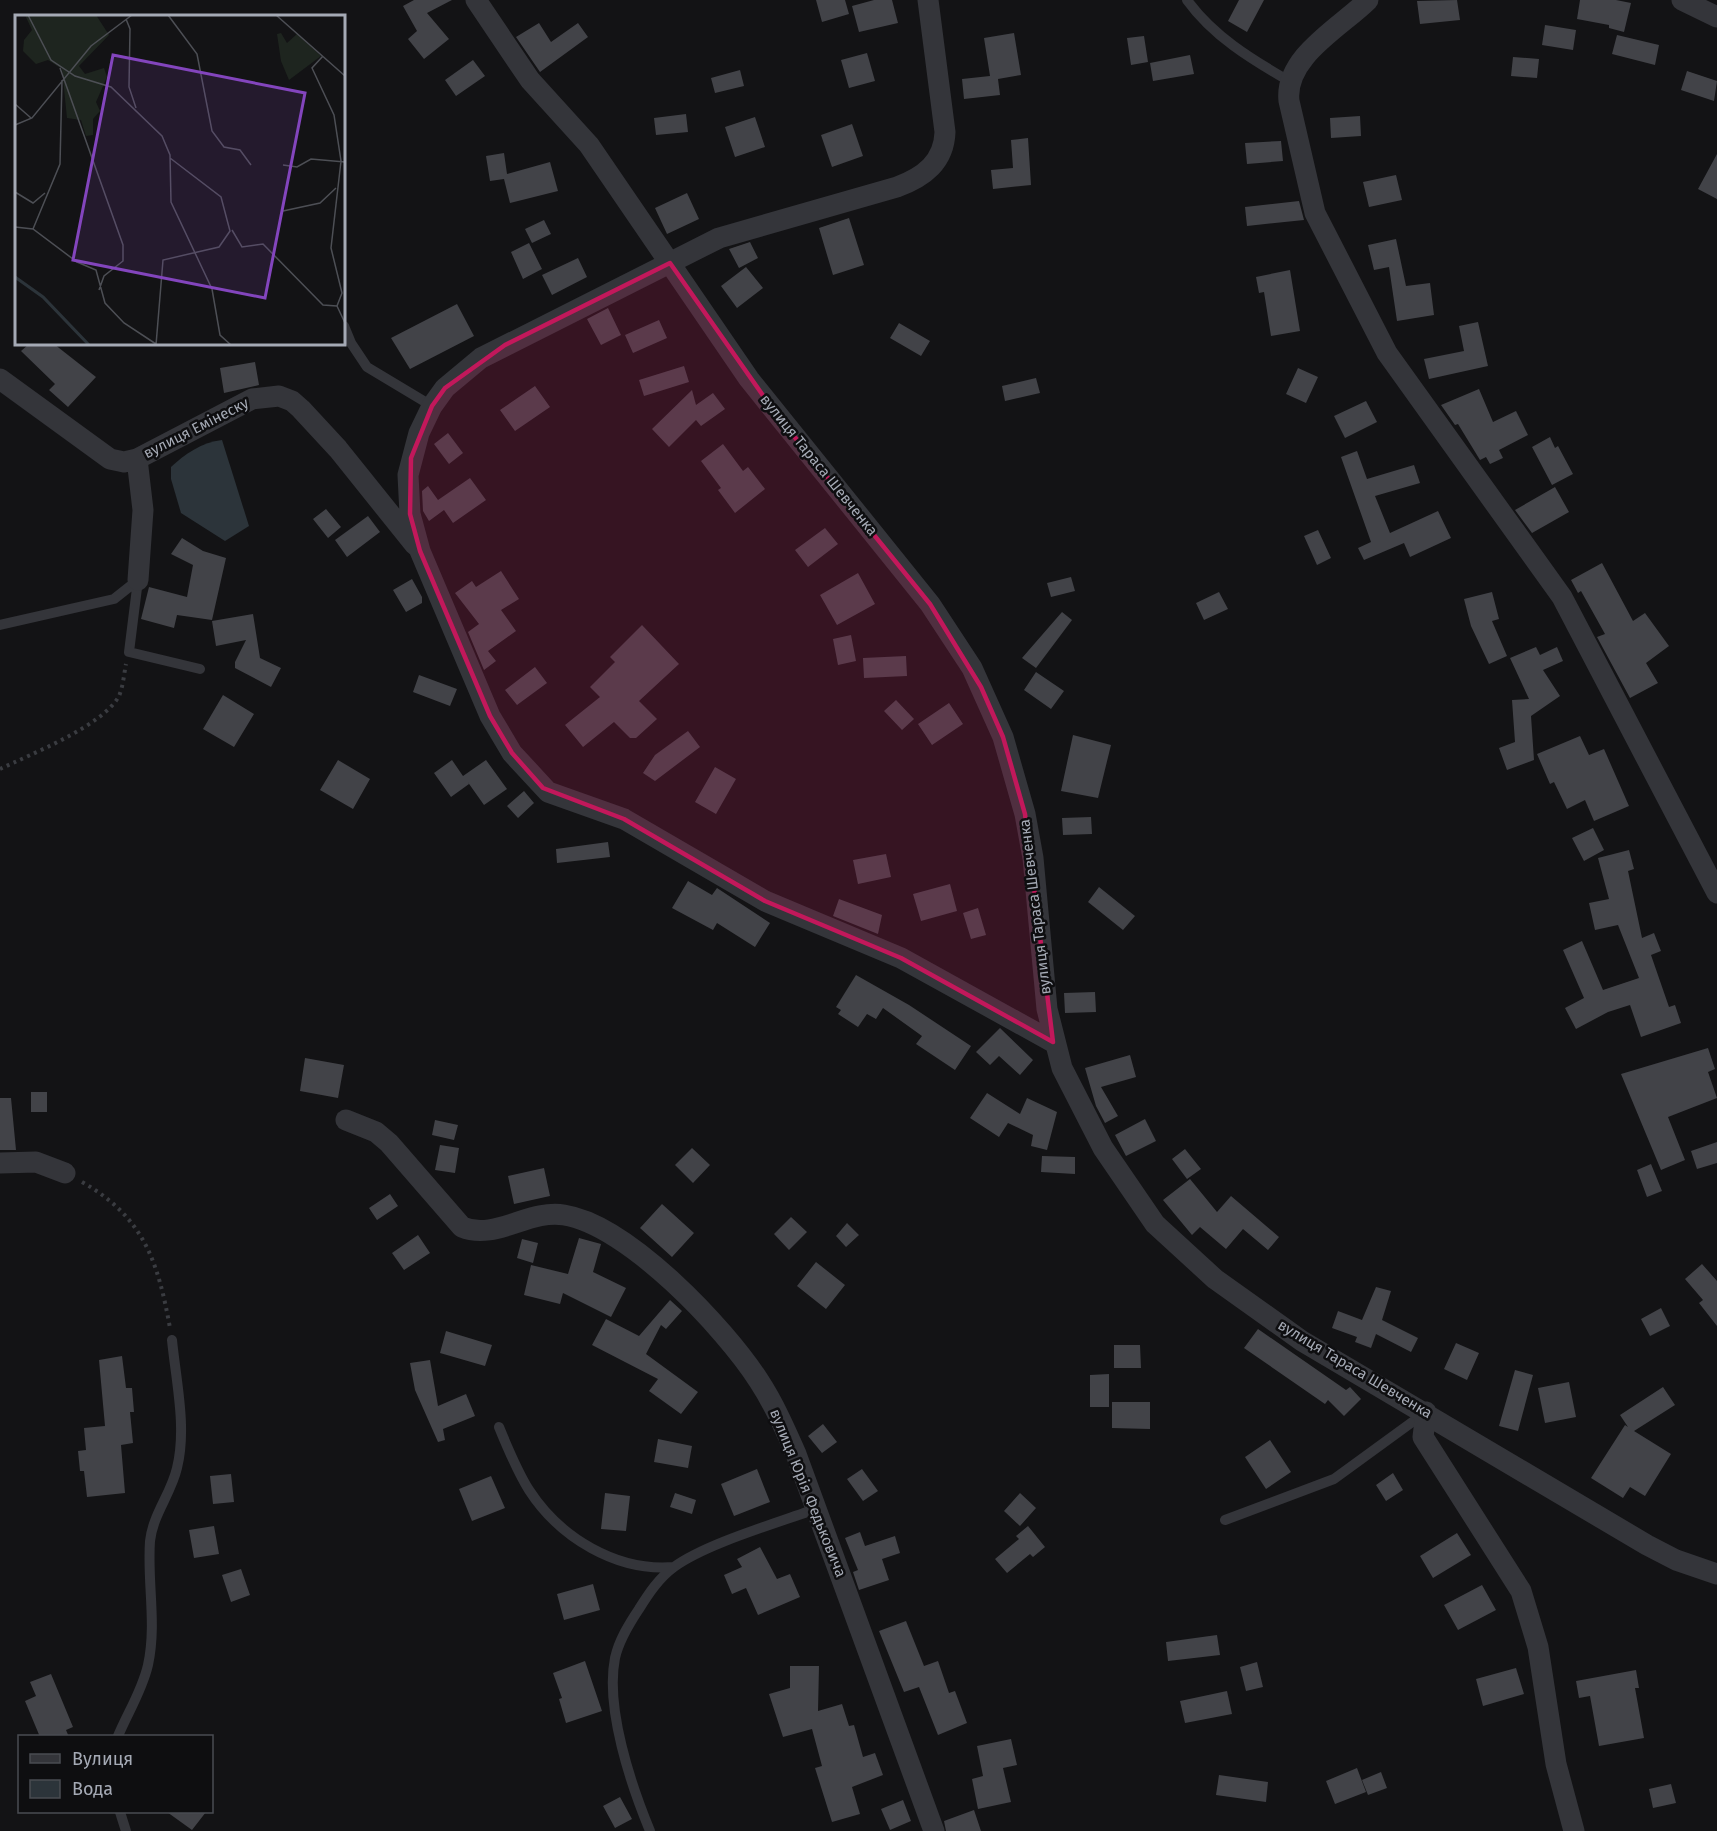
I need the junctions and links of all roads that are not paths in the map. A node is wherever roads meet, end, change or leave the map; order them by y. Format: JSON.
{"nodes":[{"id":1,"x":476,"y":0,"type":"edge"},
{"id":2,"x":928,"y":0,"type":"edge"},
{"id":3,"x":1187,"y":0,"type":"edge"},
{"id":4,"x":1368,"y":0,"type":"edge"},
{"id":5,"x":1682,"y":0,"type":"edge"},
{"id":6,"x":1717,"y":17,"type":"edge"},
{"id":7,"x":1289,"y":81,"type":"junction"},
{"id":8,"x":670,"y":262,"type":"junction"},
{"id":9,"x":345,"y":328,"type":"edge"},
{"id":10,"x":0,"y":379,"type":"edge"},
{"id":11,"x":432,"y":406,"type":"junction"},
{"id":12,"x":137,"y":459,"type":"junction"},
{"id":13,"x":420,"y":551,"type":"junction"},
{"id":14,"x":138,"y":579,"type":"junction"},
{"id":15,"x":0,"y":625,"type":"edge"},
{"id":16,"x":200,"y":669,"type":"dead end"},
{"id":17,"x":1717,"y":893,"type":"edge"},
{"id":18,"x":1053,"y":1042,"type":"junction"},
{"id":19,"x":346,"y":1120,"type":"dead end"},
{"id":20,"x":0,"y":1163,"type":"edge"},
{"id":21,"x":65,"y":1173,"type":"road end"},
{"id":22,"x":172,"y":1340,"type":"road end"},
{"id":23,"x":1426,"y":1412,"type":"junction"},
{"id":24,"x":499,"y":1427,"type":"dead end"},
{"id":25,"x":818,"y":1508,"type":"junction"},
{"id":26,"x":1226,"y":1520,"type":"dead end"},
{"id":27,"x":675,"y":1567,"type":"junction"},
{"id":28,"x":1717,"y":1574,"type":"edge"},
{"id":29,"x":119,"y":1735,"type":"edge"},
{"id":30,"x":120,"y":1813,"type":"edge"},
{"id":31,"x":126,"y":1831,"type":"edge"},
{"id":32,"x":650,"y":1831,"type":"edge"},
{"id":33,"x":934,"y":1831,"type":"edge"},
{"id":34,"x":1574,"y":1831,"type":"edge"}],
"edges":[{"from":1,"to":8,"type":"street","name":"вулиця Тараса Шевченка"},
{"from":2,"to":8,"type":"street"},
{"from":3,"to":7,"type":"lane"},
{"from":4,"to":7,"type":"street"},
{"from":5,"to":6,"type":"street"},
{"from":7,"to":17,"type":"street"},
{"from":8,"to":11,"type":"street"},
{"from":8,"to":18,"type":"street","name":"вулиця Тараса Шевченка"},
{"from":9,"to":11,"type":"lane"},
{"from":10,"to":12,"type":"street","name":"вулиця Емінеску"},
{"from":11,"to":13,"type":"street"},
{"from":12,"to":13,"type":"street","name":"вулиця Емінеску"},
{"from":12,"to":14,"type":"street"},
{"from":13,"to":18,"type":"street"},
{"from":14,"to":15,"type":"lane"},
{"from":14,"to":16,"type":"lane"},
{"from":18,"to":23,"type":"street","name":"вулиця Тараса Шевченка"},
{"from":19,"to":25,"type":"street","name":"вулиця Юрія Федьковича"},
{"from":20,"to":21,"type":"street"},
{"from":22,"to":29,"type":"lane"},
{"from":23,"to":26,"type":"lane"},
{"from":23,"to":28,"type":"street","name":"вулиця Тараса Шевченка"},
{"from":23,"to":34,"type":"street"},
{"from":24,"to":27,"type":"lane"},
{"from":25,"to":27,"type":"lane"},
{"from":25,"to":33,"type":"street","name":"вулиця Юрія Федьковича"},
{"from":27,"to":32,"type":"lane"},
{"from":30,"to":31,"type":"lane"}]}
